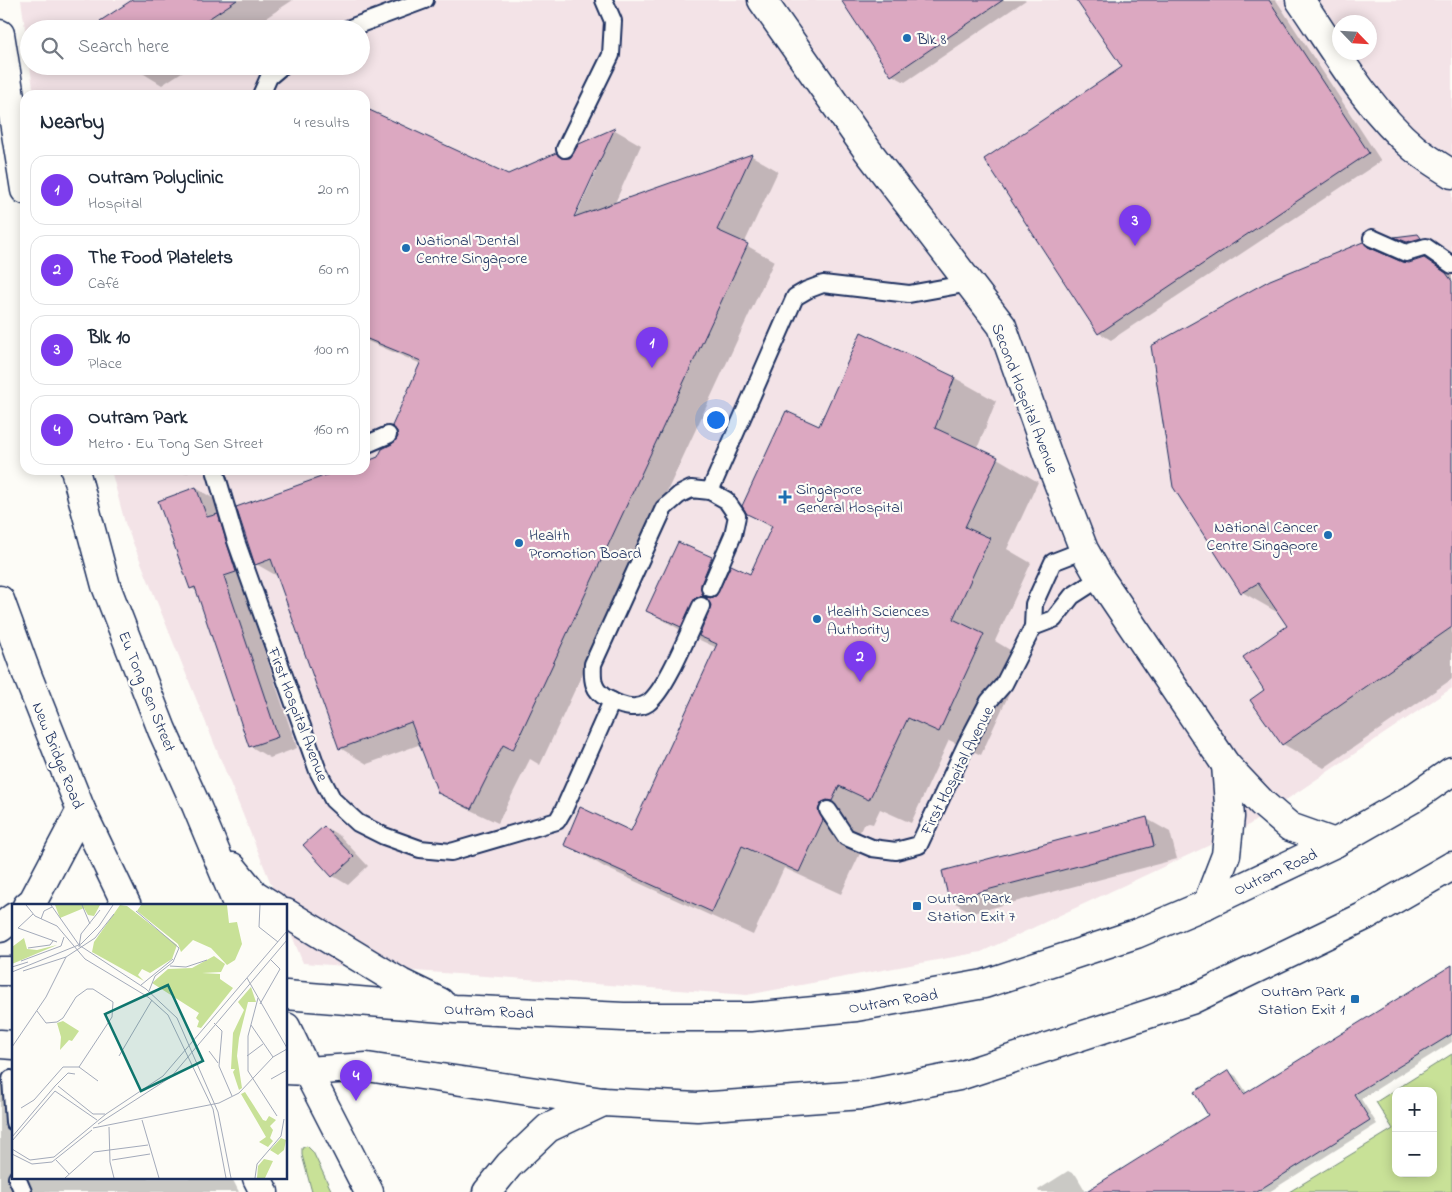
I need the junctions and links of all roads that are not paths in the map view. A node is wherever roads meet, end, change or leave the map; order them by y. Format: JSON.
{"nodes":[{"id":1,"x":425,"y":0,"type":"edge"},
{"id":2,"x":604,"y":0,"type":"edge"},
{"id":3,"x":762,"y":0,"type":"edge"},
{"id":4,"x":1300,"y":0,"type":"edge"},
{"id":5,"x":370,"y":20,"type":"edge"},
{"id":6,"x":0,"y":34,"type":"edge"},
{"id":7,"x":271,"y":75,"type":"edge"},
{"id":8,"x":269,"y":77,"type":"junction"},
{"id":9,"x":264,"y":90,"type":"edge"},
{"id":10,"x":272,"y":90,"type":"edge"},
{"id":11,"x":565,"y":149,"type":"dead end"},
{"id":12,"x":20,"y":159,"type":"edge"},
{"id":13,"x":1452,"y":174,"type":"edge"},
{"id":14,"x":1372,"y":238,"type":"dead end"},
{"id":15,"x":1452,"y":265,"type":"edge"},
{"id":16,"x":970,"y":284,"type":"junction"},
{"id":17,"x":388,"y":435,"type":"dead end"},
{"id":18,"x":370,"y":443,"type":"edge"},
{"id":19,"x":76,"y":475,"type":"edge"},
{"id":20,"x":216,"y":475,"type":"edge"},
{"id":21,"x":710,"y":491,"type":"junction"},
{"id":22,"x":1084,"y":550,"type":"junction"},
{"id":23,"x":1100,"y":578,"type":"junction"},
{"id":24,"x":710,"y":588,"type":"dead end"},
{"id":25,"x":0,"y":600,"type":"edge"},
{"id":26,"x":701,"y":606,"type":"dead end"},
{"id":27,"x":1033,"y":627,"type":"junction"},
{"id":28,"x":612,"y":701,"type":"junction"},
{"id":29,"x":1226,"y":765,"type":"junction"},
{"id":30,"x":1452,"y":771,"type":"edge"},
{"id":31,"x":196,"y":805,"type":"junction"},
{"id":32,"x":81,"y":810,"type":"junction"},
{"id":33,"x":828,"y":810,"type":"dead end"},
{"id":34,"x":1335,"y":843,"type":"junction"},
{"id":35,"x":1452,"y":866,"type":"edge"},
{"id":36,"x":30,"y":904,"type":"edge"},
{"id":37,"x":126,"y":904,"type":"edge"},
{"id":38,"x":237,"y":904,"type":"edge"},
{"id":39,"x":271,"y":904,"type":"edge"},
{"id":40,"x":1207,"y":904,"type":"junction"},
{"id":41,"x":288,"y":914,"type":"edge"},
{"id":42,"x":12,"y":919,"type":"edge"},
{"id":43,"x":0,"y":928,"type":"edge"},
{"id":44,"x":288,"y":995,"type":"edge"},
{"id":45,"x":455,"y":1009,"type":"junction"},
{"id":46,"x":288,"y":1036,"type":"edge"},
{"id":47,"x":296,"y":1070,"type":"edge"},
{"id":48,"x":11,"y":1079,"type":"dead end"},
{"id":49,"x":12,"y":1093,"type":"edge"},
{"id":50,"x":603,"y":1102,"type":"junction"},
{"id":51,"x":18,"y":1180,"type":"edge"},
{"id":52,"x":258,"y":1180,"type":"edge"},
{"id":53,"x":23,"y":1192,"type":"edge"},
{"id":54,"x":264,"y":1192,"type":"edge"},
{"id":55,"x":369,"y":1192,"type":"edge"},
{"id":56,"x":487,"y":1192,"type":"edge"}],
"edges":[{"from":1,"to":5,"type":"lane"},
{"from":2,"to":11,"type":"lane"},
{"from":3,"to":16,"type":"main road","name":"Second Hospital Avenue"},
{"from":4,"to":13,"type":"main road"},
{"from":6,"to":12,"type":"main road"},
{"from":7,"to":8,"type":"lane"},
{"from":8,"to":9,"type":"lane"},
{"from":8,"to":10,"type":"lane"},
{"from":14,"to":15,"type":"lane"},
{"from":16,"to":21,"type":"lane"},
{"from":16,"to":22,"type":"main road","name":"Second Hospital Avenue"},
{"from":17,"to":18,"type":"lane"},
{"from":19,"to":31,"type":"main road","name":"Eu Tong Sen Street"},
{"from":20,"to":28,"type":"lane","name":"First Hospital Avenue"},
{"from":21,"to":24,"type":"lane"},
{"from":21,"to":28,"type":"lane"},
{"from":22,"to":23,"type":"main road","name":"Second Hospital Avenue"},
{"from":22,"to":27,"type":"lane","name":"First Hospital Avenue"},
{"from":23,"to":27,"type":"lane"},
{"from":23,"to":29,"type":"main road","name":"Second Hospital Avenue"},
{"from":25,"to":32,"type":"main road","name":"New Bridge Road"},
{"from":26,"to":28,"type":"lane"},
{"from":27,"to":33,"type":"lane","name":"First Hospital Avenue"},
{"from":29,"to":34,"type":"main road","name":"Second Hospital Avenue"},
{"from":29,"to":40,"type":"main road","name":"Second Hospital Avenue"},
{"from":30,"to":34,"type":"main road","name":"Outram Road"},
{"from":31,"to":38,"type":"main road","name":"Eu Tong Sen Street"},
{"from":31,"to":39,"type":"main road"},
{"from":32,"to":36,"type":"main road"},
{"from":32,"to":37,"type":"main road","name":"New Bridge Road"},
{"from":34,"to":40,"type":"main road","name":"Outram Road"},
{"from":35,"to":50,"type":"main road"},
{"from":40,"to":45,"type":"main road","name":"Outram Road"},
{"from":41,"to":45,"type":"main road"},
{"from":42,"to":43,"type":"main road"},
{"from":44,"to":45,"type":"main road","name":"Outram Road"},
{"from":46,"to":47,"type":"main road"},
{"from":47,"to":50,"type":"main road"},
{"from":47,"to":55,"type":"main road"},
{"from":48,"to":49,"type":"lane"},
{"from":50,"to":56,"type":"main road"},
{"from":51,"to":53,"type":"lane"},
{"from":52,"to":54,"type":"main road"}]}
